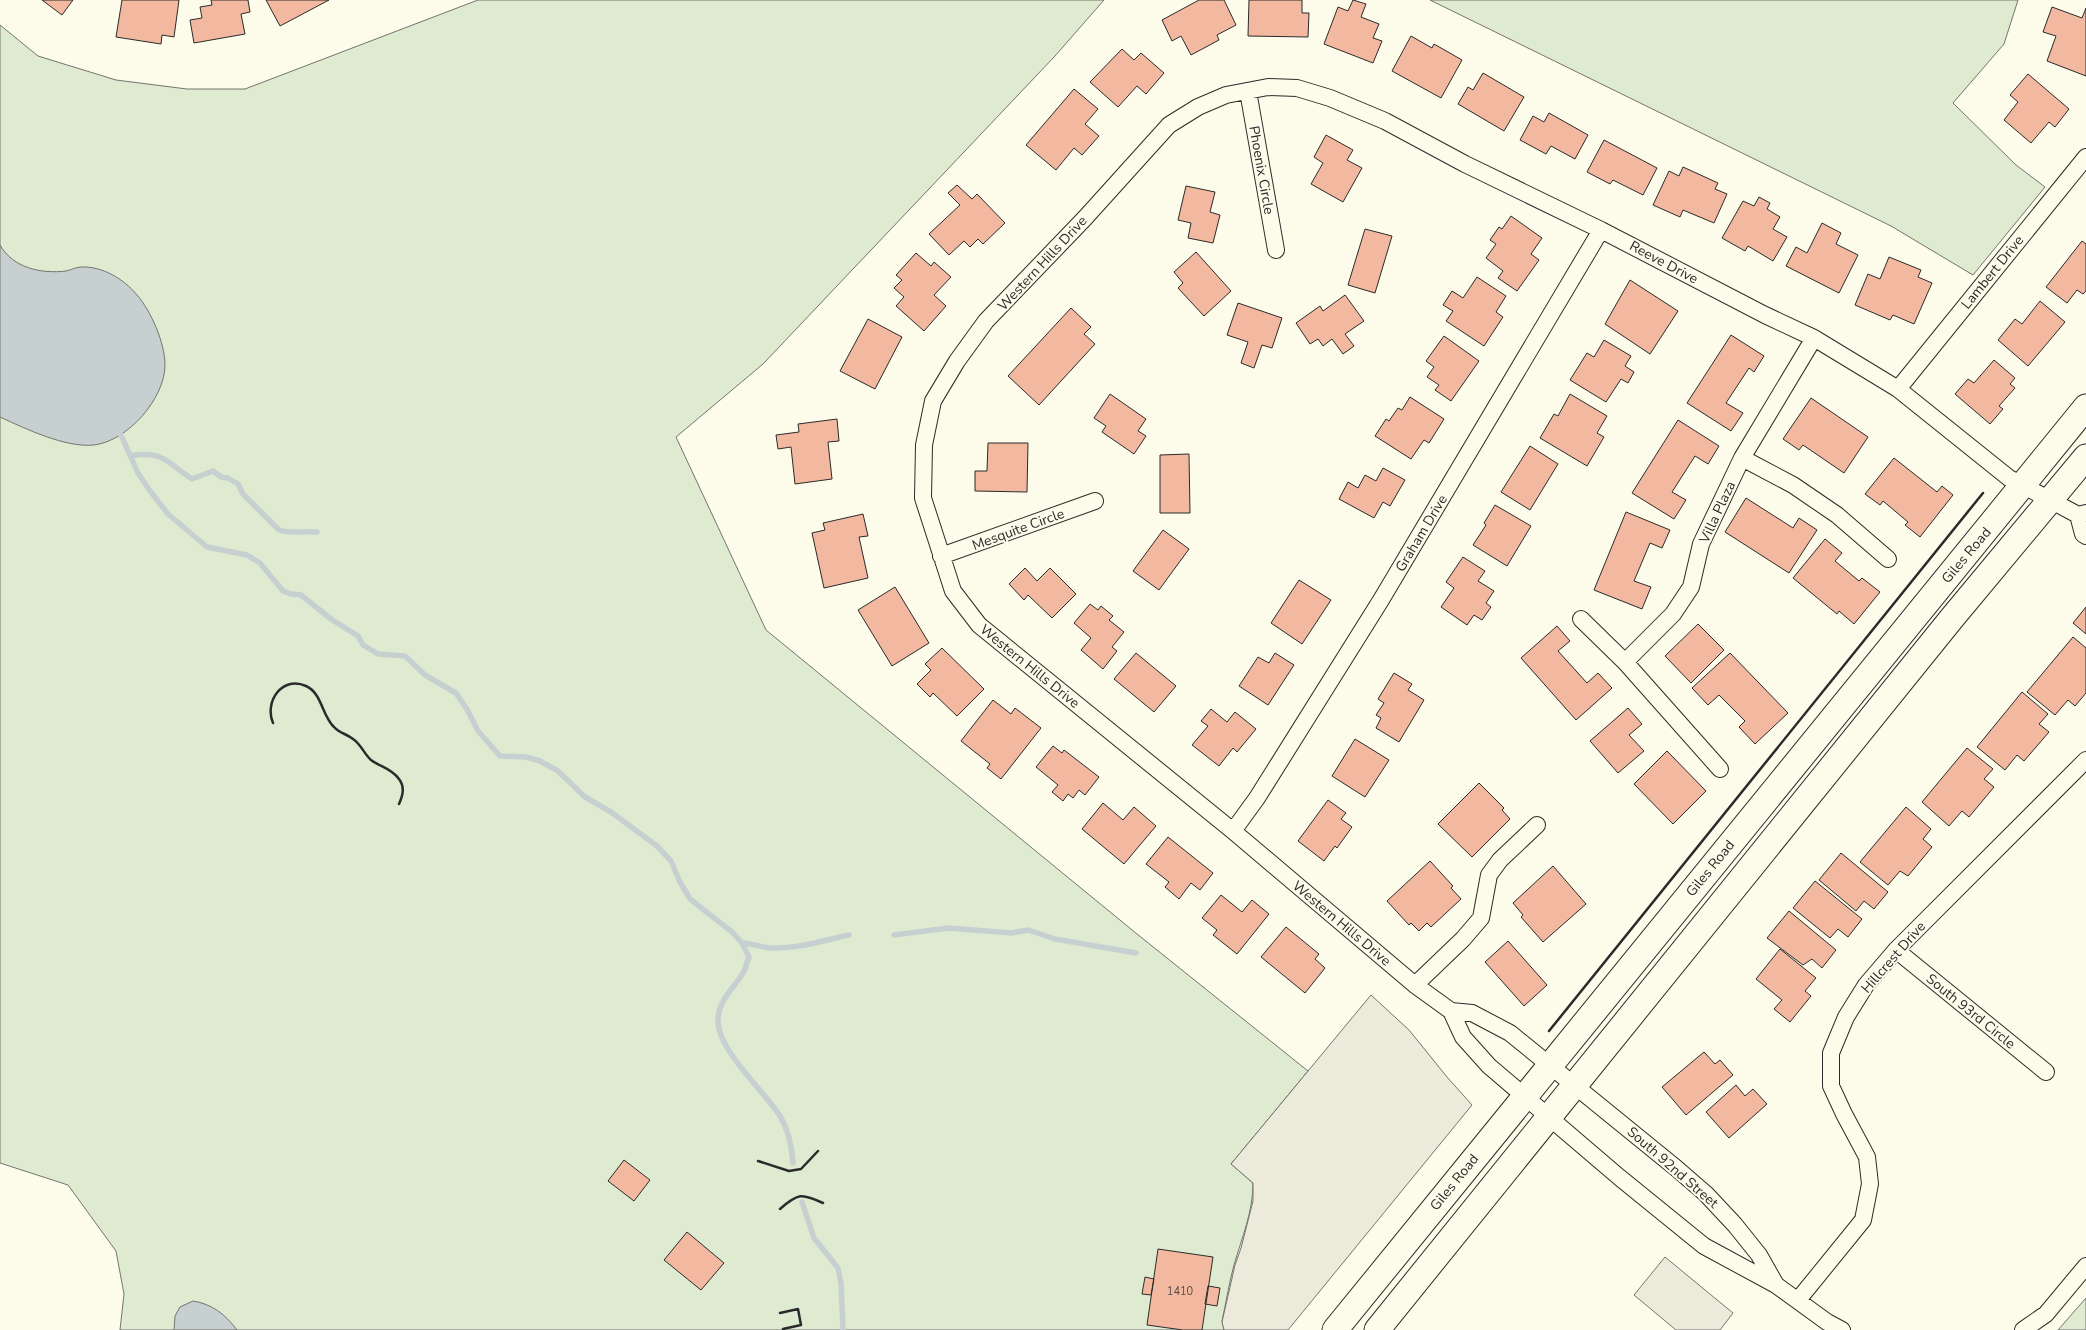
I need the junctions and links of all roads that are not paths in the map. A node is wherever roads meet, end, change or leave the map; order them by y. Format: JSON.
{"nodes":[{"id":1,"x":1248,"y":91,"type":"junction"},
{"id":2,"x":2086,"y":157,"type":"edge"},
{"id":3,"x":1602,"y":230,"type":"junction"},
{"id":4,"x":1276,"y":250,"type":"dead end"},
{"id":5,"x":1814,"y":338,"type":"junction"},
{"id":6,"x":1898,"y":389,"type":"junction"},
{"id":7,"x":2086,"y":407,"type":"edge"},
{"id":8,"x":2086,"y":457,"type":"edge"},
{"id":9,"x":1742,"y":458,"type":"junction"},
{"id":10,"x":2023,"y":487,"type":"junction"},
{"id":11,"x":1095,"y":501,"type":"dead end"},
{"id":12,"x":2050,"y":501,"type":"junction"},
{"id":13,"x":2082,"y":514,"type":"edge"},
{"id":14,"x":2086,"y":536,"type":"edge"},
{"id":15,"x":940,"y":556,"type":"junction"},
{"id":16,"x":1888,"y":559,"type":"dead end"},
{"id":17,"x":1581,"y":619,"type":"dead end"},
{"id":18,"x":1625,"y":662,"type":"junction"},
{"id":19,"x":2086,"y":760,"type":"edge"},
{"id":20,"x":1720,"y":769,"type":"dead end"},
{"id":21,"x":1537,"y":825,"type":"dead end"},
{"id":22,"x":1233,"y":831,"type":"junction"},
{"id":23,"x":1896,"y":950,"type":"junction"},
{"id":24,"x":1415,"y":985,"type":"junction"},
{"id":25,"x":1451,"y":1011,"type":"junction"},
{"id":26,"x":1549,"y":1065,"type":"junction"},
{"id":27,"x":2046,"y":1072,"type":"dead end"},
{"id":28,"x":1574,"y":1085,"type":"junction"},
{"id":29,"x":1523,"y":1096,"type":"junction"},
{"id":30,"x":1549,"y":1117,"type":"junction"},
{"id":31,"x":2086,"y":1266,"type":"edge"},
{"id":32,"x":1776,"y":1285,"type":"junction"},
{"id":33,"x":1798,"y":1300,"type":"junction"},
{"id":34,"x":1335,"y":1330,"type":"edge"},
{"id":35,"x":1377,"y":1330,"type":"edge"},
{"id":36,"x":1842,"y":1330,"type":"edge"},
{"id":37,"x":2023,"y":1330,"type":"edge"}],
"edges":[{"from":1,"to":3,"type":"street","name":"Reeve Drive"},
{"from":1,"to":4,"type":"street","name":"Phoenix Circle"},
{"from":1,"to":15,"type":"street","name":"Western Hills Drive"},
{"from":2,"to":6,"type":"street","name":"Lambert Drive"},
{"from":3,"to":5,"type":"street","name":"Reeve Drive"},
{"from":3,"to":22,"type":"street","name":"Graham Drive"},
{"from":5,"to":6,"type":"street","name":"Reeve Drive"},
{"from":5,"to":9,"type":"street","name":"Villa Plaza"},
{"from":6,"to":10,"type":"street","name":"Reeve Drive"},
{"from":7,"to":10,"type":"main road","name":"Giles Road"},
{"from":8,"to":12,"type":"main road"},
{"from":9,"to":16,"type":"street"},
{"from":9,"to":18,"type":"street","name":"Villa Plaza"},
{"from":10,"to":12,"type":"street","name":"Reeve Drive"},
{"from":10,"to":26,"type":"main road","name":"Giles Road"},
{"from":11,"to":15,"type":"street","name":"Mesquite Circle"},
{"from":12,"to":13,"type":"street","name":"Reeve Drive"},
{"from":12,"to":28,"type":"main road"},
{"from":13,"to":14,"type":"street"},
{"from":15,"to":22,"type":"street","name":"Western Hills Drive"},
{"from":17,"to":18,"type":"street"},
{"from":18,"to":20,"type":"street"},
{"from":19,"to":23,"type":"street","name":"Hillcrest Drive"},
{"from":21,"to":24,"type":"street"},
{"from":22,"to":24,"type":"street","name":"Western Hills Drive"},
{"from":23,"to":27,"type":"street","name":"South 93rd Circle"},
{"from":23,"to":33,"type":"street","name":"Hillcrest Drive"},
{"from":24,"to":25,"type":"street","name":"Western Hills Drive"},
{"from":25,"to":26,"type":"street","name":"Western Hills Drive"},
{"from":25,"to":29,"type":"street","name":"Western Hills Drive"},
{"from":26,"to":28,"type":"street","name":"Western Hills Drive"},
{"from":26,"to":29,"type":"main road","name":"Giles Road"},
{"from":28,"to":30,"type":"main road"},
{"from":28,"to":32,"type":"street","name":"South 92nd Street"},
{"from":29,"to":30,"type":"street","name":"Western Hills Drive"},
{"from":29,"to":34,"type":"main road","name":"Giles Road"},
{"from":30,"to":32,"type":"street","name":"South 92nd Street"},
{"from":30,"to":35,"type":"main road"},
{"from":31,"to":37,"type":"street"},
{"from":32,"to":33,"type":"street","name":"South 92nd Street"},
{"from":33,"to":36,"type":"street","name":"South 92nd Street"}]}
